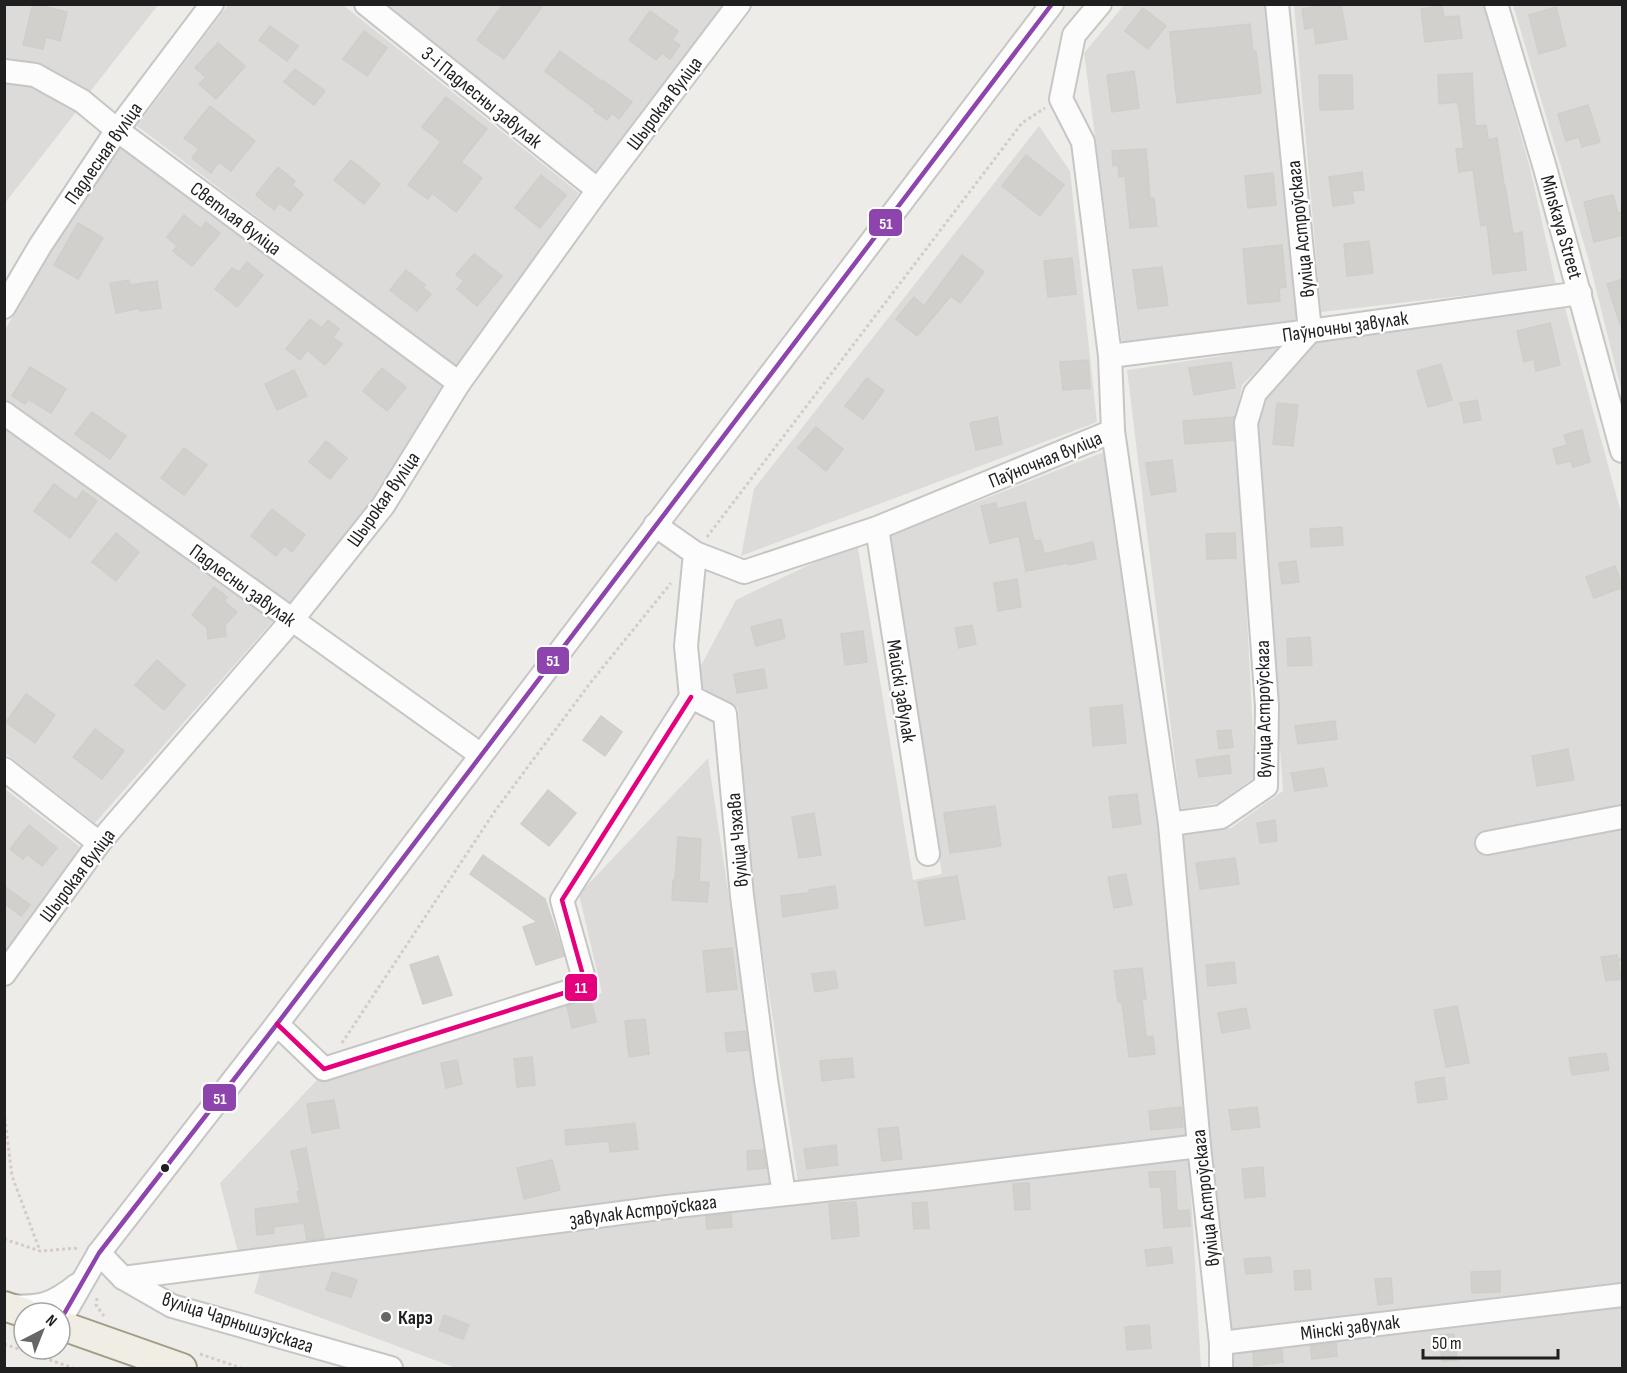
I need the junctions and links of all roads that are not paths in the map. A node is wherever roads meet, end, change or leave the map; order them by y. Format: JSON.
{"nodes":[{"id":1,"x":212,"y":4,"type":"edge"},
{"id":2,"x":366,"y":4,"type":"edge"},
{"id":3,"x":738,"y":4,"type":"edge"},
{"id":4,"x":1052,"y":4,"type":"edge"},
{"id":5,"x":1100,"y":4,"type":"edge"},
{"id":6,"x":1277,"y":4,"type":"edge"},
{"id":7,"x":1496,"y":4,"type":"edge"},
{"id":8,"x":4,"y":71,"type":"edge"},
{"id":9,"x":117,"y":130,"type":"junction"},
{"id":10,"x":598,"y":190,"type":"junction"},
{"id":11,"x":1580,"y":293,"type":"junction"},
{"id":12,"x":4,"y":308,"type":"edge"},
{"id":13,"x":1310,"y":331,"type":"junction"},
{"id":14,"x":1110,"y":356,"type":"junction"},
{"id":15,"x":459,"y":383,"type":"junction"},
{"id":16,"x":4,"y":413,"type":"edge"},
{"id":17,"x":1113,"y":431,"type":"junction"},
{"id":18,"x":1623,"y":451,"type":"edge"},
{"id":19,"x":655,"y":525,"type":"junction"},
{"id":20,"x":876,"y":528,"type":"junction"},
{"id":21,"x":695,"y":553,"type":"junction"},
{"id":22,"x":292,"y":620,"type":"junction"},
{"id":23,"x":691,"y":697,"type":"junction"},
{"id":24,"x":482,"y":755,"type":"junction"},
{"id":25,"x":4,"y":769,"type":"edge"},
{"id":26,"x":1623,"y":817,"type":"edge"},
{"id":27,"x":1170,"y":824,"type":"junction"},
{"id":28,"x":99,"y":843,"type":"junction"},
{"id":29,"x":1487,"y":843,"type":"dead end"},
{"id":30,"x":928,"y":854,"type":"dead end"},
{"id":31,"x":4,"y":974,"type":"edge"},
{"id":32,"x":277,"y":1024,"type":"junction"},
{"id":33,"x":1199,"y":1146,"type":"junction"},
{"id":34,"x":784,"y":1194,"type":"junction"},
{"id":35,"x":99,"y":1253,"type":"junction"},
{"id":36,"x":123,"y":1278,"type":"junction"},
{"id":37,"x":90,"y":1287,"type":"junction"},
{"id":38,"x":1623,"y":1295,"type":"edge"},
{"id":39,"x":4,"y":1306,"type":"edge"},
{"id":40,"x":72,"y":1309,"type":"edge"},
{"id":41,"x":72,"y":1325,"type":"edge"},
{"id":42,"x":108,"y":1332,"type":"junction"},
{"id":43,"x":1221,"y":1343,"type":"junction"},
{"id":44,"x":72,"y":1349,"type":"edge"},
{"id":45,"x":189,"y":1361,"type":"edge"},
{"id":46,"x":124,"y":1368,"type":"edge"},
{"id":47,"x":391,"y":1368,"type":"edge"},
{"id":48,"x":1221,"y":1368,"type":"edge"}],
"edges":[{"from":1,"to":9,"type":"street","name":"Падлесная вуліца"},
{"from":2,"to":10,"type":"street","name":"3-і Падлесны завулак"},
{"from":3,"to":10,"type":"street","name":"Шырокая вуліца"},
{"from":4,"to":19,"type":"street"},
{"from":5,"to":14,"type":"street","name":"Паўночная вуліца"},
{"from":6,"to":13,"type":"street","name":"вуліца Астроўскага"},
{"from":7,"to":11,"type":"street","name":"Minskaya Street"},
{"from":8,"to":9,"type":"street","name":"Светлая вуліца"},
{"from":9,"to":12,"type":"street","name":"Падлесная вуліца"},
{"from":9,"to":15,"type":"street","name":"Светлая вуліца"},
{"from":10,"to":15,"type":"street","name":"Шырокая вуліца"},
{"from":11,"to":13,"type":"street","name":"Паўночны завулак"},
{"from":11,"to":18,"type":"street","name":"Minskaya Street"},
{"from":13,"to":14,"type":"street","name":"Паўночны завулак"},
{"from":13,"to":27,"type":"street","name":"вуліца Астроўскага"},
{"from":14,"to":17,"type":"street","name":"Паўночная вуліца"},
{"from":15,"to":22,"type":"street","name":"Шырокая вуліца"},
{"from":16,"to":22,"type":"street","name":"Падлесны завулак"},
{"from":17,"to":20,"type":"street","name":"Паўночная вуліца"},
{"from":17,"to":27,"type":"street"},
{"from":19,"to":21,"type":"street"},
{"from":19,"to":24,"type":"street"},
{"from":20,"to":21,"type":"street","name":"Паўночная вуліца"},
{"from":20,"to":30,"type":"street","name":"Майскі завулак"},
{"from":21,"to":23,"type":"street"},
{"from":22,"to":24,"type":"street","name":"Падлесны завулак"},
{"from":22,"to":28,"type":"street","name":"Шырокая вуліца"},
{"from":23,"to":32,"type":"street"},
{"from":23,"to":34,"type":"street","name":"вуліца Чэхава"},
{"from":24,"to":32,"type":"street"},
{"from":25,"to":28,"type":"street"},
{"from":26,"to":29,"type":"street"},
{"from":27,"to":33,"type":"street","name":"вуліца Астроўскага"},
{"from":28,"to":31,"type":"street","name":"Шырокая вуліца"},
{"from":32,"to":35,"type":"street"},
{"from":33,"to":34,"type":"street","name":"завулак Астроўскага"},
{"from":33,"to":43,"type":"street","name":"вуліца Астроўскага"},
{"from":34,"to":36,"type":"street","name":"завулак Астроўскага"},
{"from":35,"to":36,"type":"street"},
{"from":35,"to":37,"type":"street"},
{"from":36,"to":47,"type":"street","name":"вуліца Чарнышэўскага"},
{"from":37,"to":39,"type":"street"},
{"from":37,"to":40,"type":"street"},
{"from":37,"to":42,"type":"street"},
{"from":38,"to":43,"type":"street","name":"Мінскі завулак"},
{"from":41,"to":42,"type":"main road"},
{"from":42,"to":45,"type":"main road"},
{"from":43,"to":48,"type":"street","name":"вуліца Астроўскага"},
{"from":44,"to":46,"type":"main road"}]}
